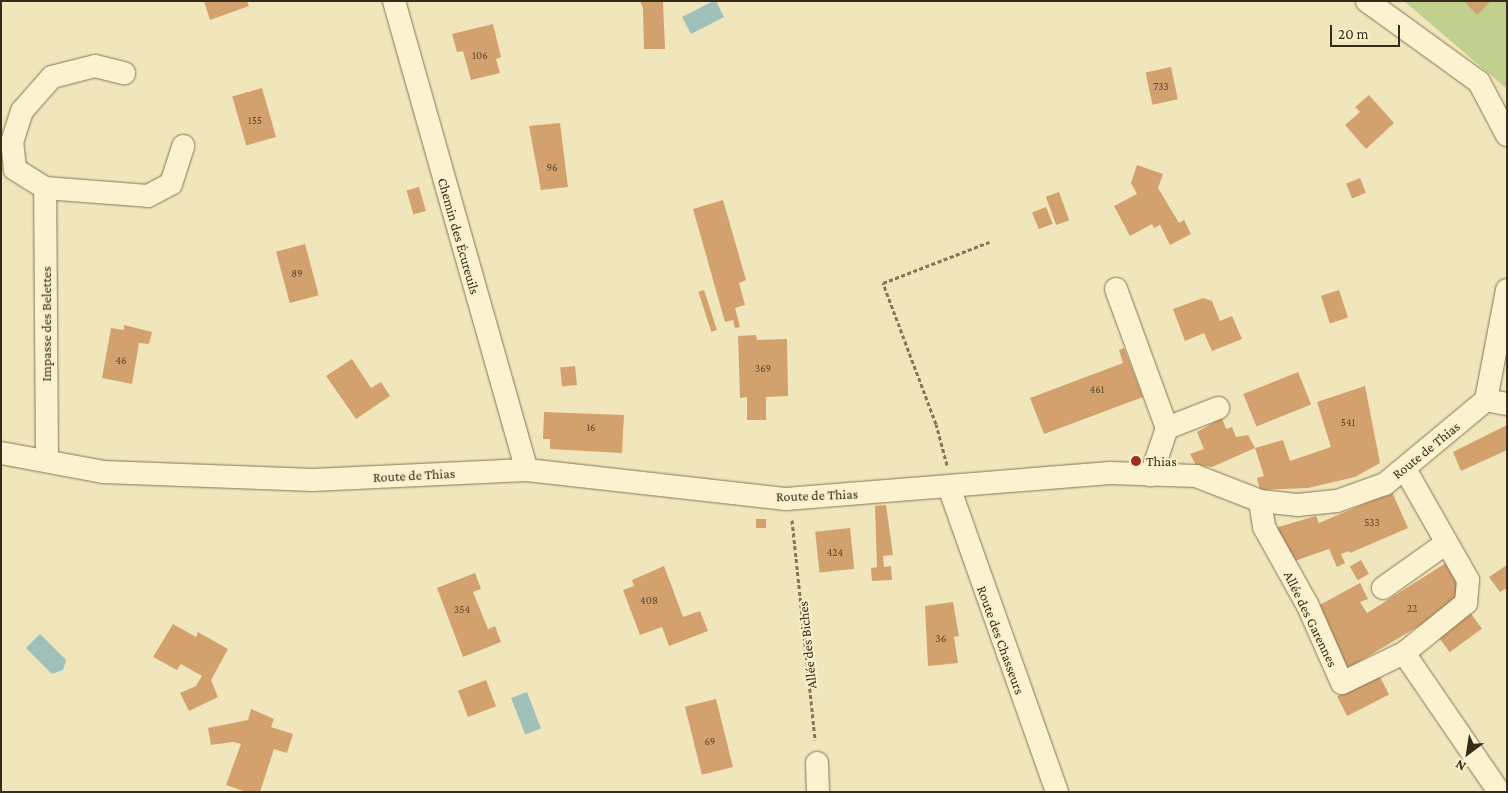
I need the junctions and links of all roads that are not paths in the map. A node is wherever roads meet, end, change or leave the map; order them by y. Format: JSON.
{"nodes":[{"id":1,"x":394,"y":1,"type":"edge"},
{"id":2,"x":1367,"y":1,"type":"edge"},
{"id":3,"x":124,"y":73,"type":"dead end"},
{"id":4,"x":1507,"y":135,"type":"edge"},
{"id":5,"x":183,"y":146,"type":"dead end"},
{"id":6,"x":45,"y":188,"type":"junction"},
{"id":7,"x":1116,"y":289,"type":"dead end"},
{"id":8,"x":1507,"y":290,"type":"edge"},
{"id":9,"x":1496,"y":402,"type":"edge"},
{"id":10,"x":1218,"y":408,"type":"dead end"},
{"id":11,"x":1167,"y":428,"type":"junction"},
{"id":12,"x":1,"y":453,"type":"edge"},
{"id":13,"x":47,"y":461,"type":"junction"},
{"id":14,"x":1405,"y":469,"type":"junction"},
{"id":15,"x":527,"y":470,"type":"junction"},
{"id":16,"x":1152,"y":474,"type":"junction"},
{"id":17,"x":950,"y":487,"type":"junction"},
{"id":18,"x":1260,"y":501,"type":"junction"},
{"id":19,"x":1445,"y":544,"type":"junction"},
{"id":20,"x":1383,"y":588,"type":"dead end"},
{"id":21,"x":1404,"y":653,"type":"junction"},
{"id":22,"x":817,"y":763,"type":"road end"},
{"id":23,"x":818,"y":792,"type":"edge"},
{"id":24,"x":1057,"y":792,"type":"edge"},
{"id":25,"x":1499,"y":792,"type":"edge"}],
"edges":[{"from":1,"to":15,"type":"street","name":"Chemin des Écureuils"},
{"from":2,"to":4,"type":"street"},
{"from":3,"to":6,"type":"street"},
{"from":5,"to":6,"type":"street"},
{"from":6,"to":13,"type":"street","name":"Impasse des Belettes"},
{"from":7,"to":11,"type":"street"},
{"from":8,"to":9,"type":"street","name":"Route de Thias"},
{"from":9,"to":14,"type":"street","name":"Route de Thias"},
{"from":10,"to":11,"type":"street"},
{"from":11,"to":16,"type":"street"},
{"from":12,"to":13,"type":"street","name":"Route de Thias"},
{"from":13,"to":15,"type":"street","name":"Route de Thias"},
{"from":14,"to":18,"type":"street","name":"Route de Thias"},
{"from":14,"to":19,"type":"street","name":"Allée des Garennes"},
{"from":15,"to":17,"type":"street","name":"Route de Thias"},
{"from":16,"to":17,"type":"street","name":"Route de Thias"},
{"from":16,"to":18,"type":"street","name":"Route de Thias"},
{"from":17,"to":24,"type":"street","name":"Route des Chasseurs"},
{"from":18,"to":21,"type":"street","name":"Allée des Garennes"},
{"from":19,"to":20,"type":"street"},
{"from":19,"to":21,"type":"street","name":"Allée des Garennes"},
{"from":21,"to":25,"type":"street"},
{"from":22,"to":23,"type":"street"}]}
